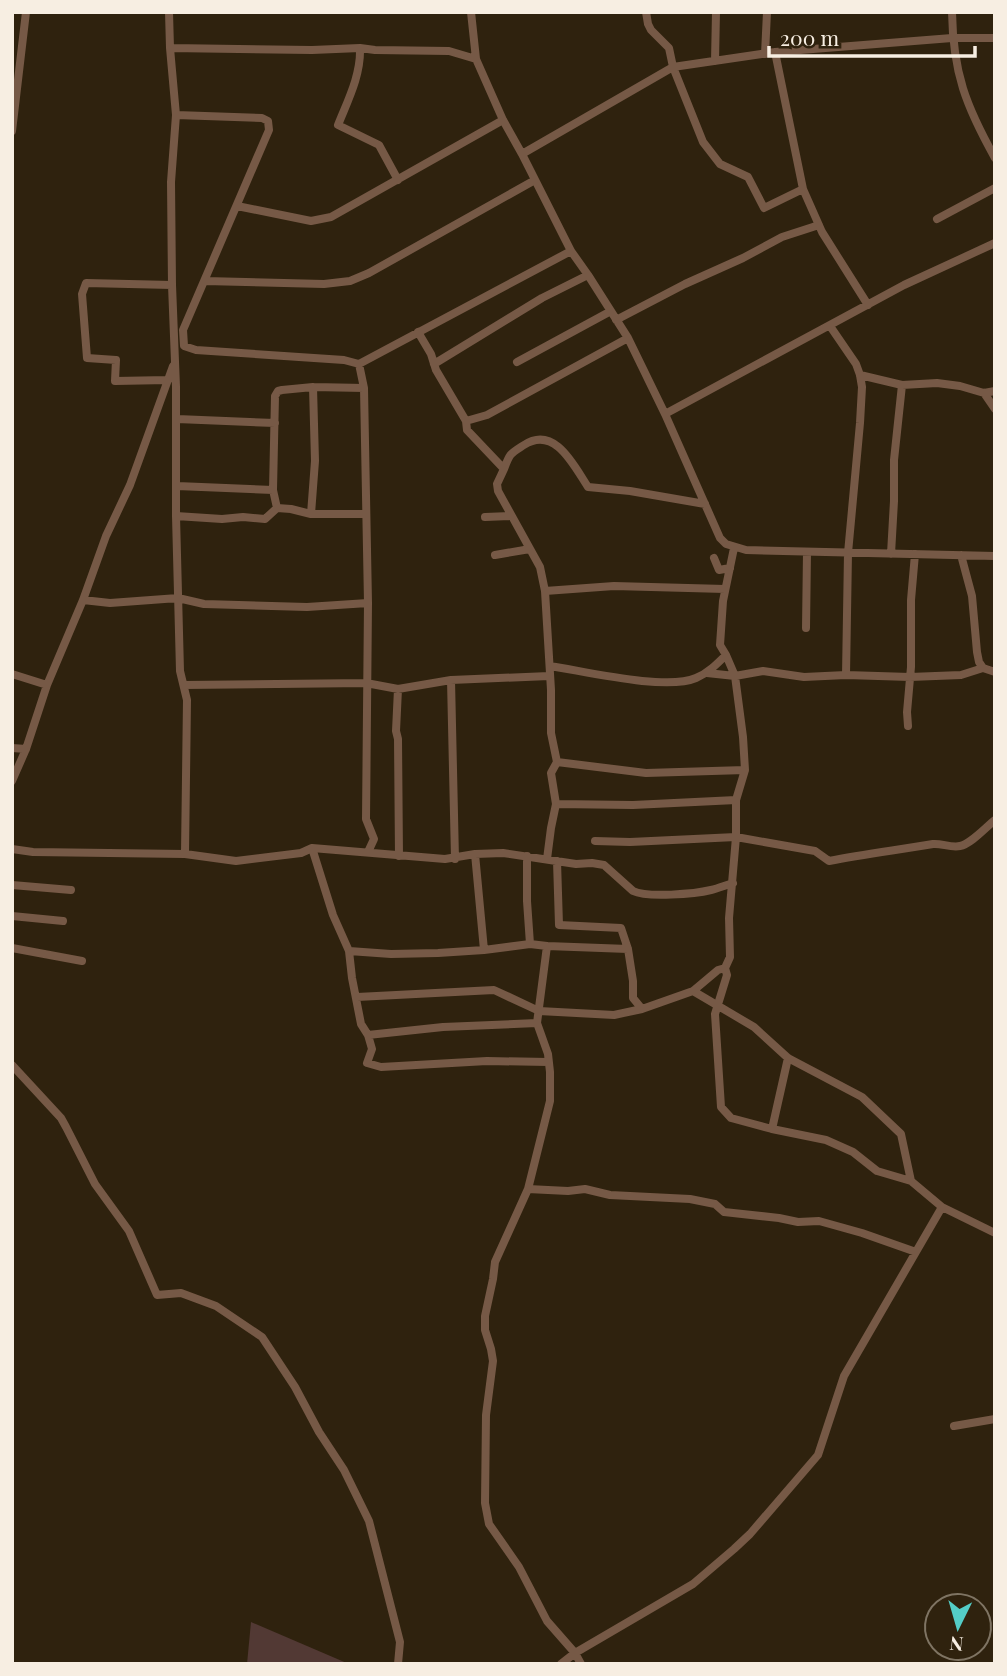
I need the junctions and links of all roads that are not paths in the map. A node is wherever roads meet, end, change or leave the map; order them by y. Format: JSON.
{"nodes":[{"id":1,"x":26,"y":12,"type":"edge"},
{"id":2,"x":169,"y":12,"type":"edge"},
{"id":3,"x":471,"y":12,"type":"edge"},
{"id":4,"x":646,"y":12,"type":"edge"},
{"id":5,"x":716,"y":12,"type":"edge"},
{"id":6,"x":767,"y":12,"type":"edge"},
{"id":7,"x":952,"y":12,"type":"edge"},
{"id":8,"x":952,"y":38,"type":"junction"},
{"id":9,"x":995,"y":38,"type":"edge"},
{"id":10,"x":170,"y":48,"type":"junction"},
{"id":11,"x":360,"y":48,"type":"junction"},
{"id":12,"x":770,"y":53,"type":"junction"},
{"id":13,"x":475,"y":59,"type":"junction"},
{"id":14,"x":715,"y":61,"type":"junction"},
{"id":15,"x":673,"y":67,"type":"junction"},
{"id":16,"x":176,"y":114,"type":"junction"},
{"id":17,"x":503,"y":120,"type":"junction"},
{"id":18,"x":12,"y":131,"type":"edge"},
{"id":19,"x":522,"y":154,"type":"junction"},
{"id":20,"x":995,"y":158,"type":"edge"},
{"id":21,"x":398,"y":180,"type":"junction"},
{"id":22,"x":535,"y":180,"type":"junction"},
{"id":23,"x":995,"y":188,"type":"edge"},
{"id":24,"x":803,"y":189,"type":"junction"},
{"id":25,"x":237,"y":206,"type":"junction"},
{"id":26,"x":937,"y":219,"type":"dead end"},
{"id":27,"x":819,"y":225,"type":"junction"},
{"id":28,"x":995,"y":243,"type":"edge"},
{"id":29,"x":571,"y":251,"type":"junction"},
{"id":30,"x":588,"y":275,"type":"junction"},
{"id":31,"x":205,"y":281,"type":"junction"},
{"id":32,"x":172,"y":285,"type":"junction"},
{"id":33,"x":868,"y":305,"type":"junction"},
{"id":34,"x":611,"y":311,"type":"junction"},
{"id":35,"x":616,"y":320,"type":"junction"},
{"id":36,"x":830,"y":326,"type":"junction"},
{"id":37,"x":418,"y":332,"type":"junction"},
{"id":38,"x":628,"y":338,"type":"junction"},
{"id":39,"x":175,"y":358,"type":"junction"},
{"id":40,"x":517,"y":362,"type":"dead end"},
{"id":41,"x":434,"y":363,"type":"junction"},
{"id":42,"x":359,"y":364,"type":"junction"},
{"id":43,"x":860,"y":375,"type":"junction"},
{"id":44,"x":168,"y":380,"type":"junction"},
{"id":45,"x":902,"y":385,"type":"junction"},
{"id":46,"x":313,"y":387,"type":"junction"},
{"id":47,"x":364,"y":388,"type":"junction"},
{"id":48,"x":995,"y":391,"type":"edge"},
{"id":49,"x":984,"y":393,"type":"junction"},
{"id":50,"x":995,"y":409,"type":"edge"},
{"id":51,"x":665,"y":414,"type":"junction"},
{"id":52,"x":177,"y":419,"type":"junction"},
{"id":53,"x":466,"y":421,"type":"junction"},
{"id":54,"x":275,"y":423,"type":"junction"},
{"id":55,"x":504,"y":469,"type":"junction"},
{"id":56,"x":177,"y":486,"type":"junction"},
{"id":57,"x":273,"y":490,"type":"junction"},
{"id":58,"x":705,"y":504,"type":"junction"},
{"id":59,"x":277,"y":508,"type":"junction"},
{"id":60,"x":311,"y":514,"type":"junction"},
{"id":61,"x":365,"y":514,"type":"junction"},
{"id":62,"x":176,"y":516,"type":"junction"},
{"id":63,"x":511,"y":516,"type":"junction"},
{"id":64,"x":485,"y":517,"type":"dead end"},
{"id":65,"x":734,"y":548,"type":"junction"},
{"id":66,"x":530,"y":549,"type":"junction"},
{"id":67,"x":807,"y":552,"type":"junction"},
{"id":68,"x":848,"y":553,"type":"junction"},
{"id":69,"x":891,"y":554,"type":"junction"},
{"id":70,"x":915,"y":554,"type":"junction"},
{"id":71,"x":495,"y":555,"type":"dead end"},
{"id":72,"x":961,"y":555,"type":"junction"},
{"id":73,"x":995,"y":556,"type":"edge"},
{"id":74,"x":714,"y":558,"type":"dead end"},
{"id":75,"x":730,"y":568,"type":"junction"},
{"id":76,"x":725,"y":589,"type":"junction"},
{"id":77,"x":545,"y":591,"type":"junction"},
{"id":78,"x":178,"y":598,"type":"junction"},
{"id":79,"x":83,"y":600,"type":"junction"},
{"id":80,"x":368,"y":603,"type":"junction"},
{"id":81,"x":806,"y":628,"type":"dead end"},
{"id":82,"x":726,"y":655,"type":"junction"},
{"id":83,"x":550,"y":666,"type":"junction"},
{"id":84,"x":984,"y":667,"type":"junction"},
{"id":85,"x":995,"y":672,"type":"edge"},
{"id":86,"x":707,"y":673,"type":"junction"},
{"id":87,"x":12,"y":674,"type":"edge"},
{"id":88,"x":846,"y":674,"type":"junction"},
{"id":89,"x":549,"y":676,"type":"junction"},
{"id":90,"x":735,"y":676,"type":"junction"},
{"id":91,"x":910,"y":677,"type":"junction"},
{"id":92,"x":451,"y":680,"type":"junction"},
{"id":93,"x":366,"y":684,"type":"junction"},
{"id":94,"x":47,"y":685,"type":"junction"},
{"id":95,"x":184,"y":685,"type":"junction"},
{"id":96,"x":398,"y":689,"type":"junction"},
{"id":97,"x":908,"y":726,"type":"dead end"},
{"id":98,"x":12,"y":748,"type":"edge"},
{"id":99,"x":26,"y":749,"type":"junction"},
{"id":100,"x":557,"y":762,"type":"junction"},
{"id":101,"x":744,"y":770,"type":"junction"},
{"id":102,"x":12,"y":780,"type":"edge"},
{"id":103,"x":736,"y":800,"type":"junction"},
{"id":104,"x":556,"y":804,"type":"junction"},
{"id":105,"x":995,"y":820,"type":"edge"},
{"id":106,"x":736,"y":837,"type":"junction"},
{"id":107,"x":595,"y":841,"type":"dead end"},
{"id":108,"x":312,"y":848,"type":"junction"},
{"id":109,"x":12,"y":849,"type":"edge"},
{"id":110,"x":368,"y":852,"type":"junction"},
{"id":111,"x":185,"y":854,"type":"junction"},
{"id":112,"x":475,"y":854,"type":"junction"},
{"id":113,"x":400,"y":856,"type":"junction"},
{"id":114,"x":527,"y":856,"type":"junction"},
{"id":115,"x":455,"y":859,"type":"junction"},
{"id":116,"x":547,"y":859,"type":"junction"},
{"id":117,"x":556,"y":861,"type":"junction"},
{"id":118,"x":733,"y":883,"type":"junction"},
{"id":119,"x":12,"y":886,"type":"edge"},
{"id":120,"x":71,"y":890,"type":"dead end"},
{"id":121,"x":12,"y":916,"type":"edge"},
{"id":122,"x":63,"y":921,"type":"dead end"},
{"id":123,"x":530,"y":944,"type":"junction"},
{"id":124,"x":547,"y":946,"type":"junction"},
{"id":125,"x":12,"y":948,"type":"edge"},
{"id":126,"x":628,"y":949,"type":"junction"},
{"id":127,"x":484,"y":950,"type":"junction"},
{"id":128,"x":349,"y":951,"type":"junction"},
{"id":129,"x":82,"y":961,"type":"dead end"},
{"id":130,"x":725,"y":968,"type":"junction"},
{"id":131,"x":693,"y":991,"type":"junction"},
{"id":132,"x":357,"y":997,"type":"junction"},
{"id":133,"x":718,"y":1007,"type":"junction"},
{"id":134,"x":642,"y":1009,"type":"junction"},
{"id":135,"x":539,"y":1011,"type":"junction"},
{"id":136,"x":537,"y":1023,"type":"junction"},
{"id":137,"x":369,"y":1035,"type":"junction"},
{"id":138,"x":788,"y":1058,"type":"junction"},
{"id":139,"x":548,"y":1062,"type":"junction"},
{"id":140,"x":12,"y":1065,"type":"edge"},
{"id":141,"x":772,"y":1129,"type":"junction"},
{"id":142,"x":911,"y":1181,"type":"junction"},
{"id":143,"x":528,"y":1189,"type":"junction"},
{"id":144,"x":942,"y":1207,"type":"junction"},
{"id":145,"x":995,"y":1233,"type":"edge"},
{"id":146,"x":916,"y":1252,"type":"junction"},
{"id":147,"x":995,"y":1419,"type":"edge"},
{"id":148,"x":954,"y":1426,"type":"dead end"},
{"id":149,"x":575,"y":1653,"type":"junction"},
{"id":150,"x":398,"y":1664,"type":"edge"},
{"id":151,"x":561,"y":1664,"type":"edge"},
{"id":152,"x":581,"y":1664,"type":"edge"}],
"edges":[{"from":1,"to":18,"type":"street"},
{"from":2,"to":10,"type":"street"},
{"from":3,"to":13,"type":"street"},
{"from":4,"to":15,"type":"street"},
{"from":5,"to":14,"type":"street"},
{"from":6,"to":12,"type":"street"},
{"from":7,"to":8,"type":"street"},
{"from":8,"to":9,"type":"street"},
{"from":8,"to":12,"type":"street"},
{"from":8,"to":20,"type":"street"},
{"from":10,"to":11,"type":"street"},
{"from":10,"to":16,"type":"street"},
{"from":11,"to":13,"type":"street"},
{"from":11,"to":21,"type":"street"},
{"from":12,"to":14,"type":"street"},
{"from":12,"to":24,"type":"street"},
{"from":13,"to":17,"type":"street"},
{"from":14,"to":15,"type":"street"},
{"from":15,"to":19,"type":"street"},
{"from":15,"to":24,"type":"street"},
{"from":16,"to":25,"type":"street"},
{"from":16,"to":32,"type":"street"},
{"from":17,"to":19,"type":"street"},
{"from":17,"to":21,"type":"street"},
{"from":19,"to":22,"type":"street"},
{"from":21,"to":25,"type":"street"},
{"from":22,"to":29,"type":"street"},
{"from":22,"to":31,"type":"street"},
{"from":23,"to":26,"type":"street"},
{"from":24,"to":27,"type":"street"},
{"from":25,"to":31,"type":"street"},
{"from":27,"to":33,"type":"street"},
{"from":27,"to":35,"type":"street"},
{"from":28,"to":33,"type":"street"},
{"from":29,"to":30,"type":"street"},
{"from":29,"to":37,"type":"street"},
{"from":30,"to":34,"type":"street"},
{"from":30,"to":41,"type":"street"},
{"from":31,"to":42,"type":"street"},
{"from":32,"to":39,"type":"street"},
{"from":32,"to":44,"type":"street"},
{"from":33,"to":36,"type":"street"},
{"from":34,"to":35,"type":"street"},
{"from":34,"to":40,"type":"street"},
{"from":35,"to":38,"type":"street"},
{"from":36,"to":43,"type":"street"},
{"from":36,"to":51,"type":"street"},
{"from":37,"to":41,"type":"street"},
{"from":37,"to":42,"type":"street"},
{"from":38,"to":51,"type":"street"},
{"from":38,"to":53,"type":"street"},
{"from":39,"to":44,"type":"street"},
{"from":39,"to":52,"type":"street"},
{"from":41,"to":53,"type":"street"},
{"from":42,"to":47,"type":"street"},
{"from":43,"to":45,"type":"street"},
{"from":43,"to":68,"type":"street"},
{"from":44,"to":79,"type":"street"},
{"from":45,"to":49,"type":"street"},
{"from":45,"to":69,"type":"street"},
{"from":46,"to":47,"type":"street"},
{"from":46,"to":54,"type":"street"},
{"from":46,"to":60,"type":"street"},
{"from":47,"to":61,"type":"street"},
{"from":48,"to":49,"type":"street"},
{"from":49,"to":50,"type":"street"},
{"from":51,"to":58,"type":"street"},
{"from":52,"to":54,"type":"street"},
{"from":52,"to":56,"type":"street"},
{"from":53,"to":55,"type":"street"},
{"from":54,"to":57,"type":"street"},
{"from":55,"to":58,"type":"street"},
{"from":55,"to":63,"type":"street"},
{"from":56,"to":57,"type":"street"},
{"from":56,"to":62,"type":"street"},
{"from":57,"to":59,"type":"street"},
{"from":58,"to":65,"type":"street"},
{"from":59,"to":60,"type":"street"},
{"from":59,"to":62,"type":"street"},
{"from":60,"to":61,"type":"street"},
{"from":61,"to":80,"type":"street"},
{"from":62,"to":78,"type":"street"},
{"from":63,"to":64,"type":"street"},
{"from":63,"to":66,"type":"street"},
{"from":65,"to":67,"type":"street"},
{"from":65,"to":75,"type":"street"},
{"from":66,"to":71,"type":"street"},
{"from":66,"to":77,"type":"street"},
{"from":67,"to":68,"type":"street"},
{"from":67,"to":81,"type":"street"},
{"from":68,"to":69,"type":"street"},
{"from":68,"to":88,"type":"street"},
{"from":69,"to":70,"type":"street"},
{"from":70,"to":72,"type":"street"},
{"from":70,"to":91,"type":"street"},
{"from":72,"to":73,"type":"street"},
{"from":72,"to":84,"type":"street"},
{"from":74,"to":75,"type":"street"},
{"from":75,"to":76,"type":"street"},
{"from":76,"to":77,"type":"street"},
{"from":76,"to":82,"type":"street"},
{"from":77,"to":83,"type":"street"},
{"from":78,"to":79,"type":"street"},
{"from":78,"to":80,"type":"street"},
{"from":78,"to":95,"type":"street"},
{"from":79,"to":94,"type":"street"},
{"from":80,"to":93,"type":"street"},
{"from":82,"to":86,"type":"street"},
{"from":82,"to":90,"type":"street"},
{"from":83,"to":86,"type":"street"},
{"from":83,"to":89,"type":"street"},
{"from":84,"to":85,"type":"street"},
{"from":84,"to":91,"type":"street"},
{"from":86,"to":90,"type":"street"},
{"from":87,"to":94,"type":"street"},
{"from":88,"to":90,"type":"street"},
{"from":88,"to":91,"type":"street"},
{"from":89,"to":92,"type":"street"},
{"from":89,"to":100,"type":"street"},
{"from":90,"to":101,"type":"street"},
{"from":91,"to":97,"type":"street"},
{"from":92,"to":96,"type":"street"},
{"from":92,"to":115,"type":"street"},
{"from":93,"to":95,"type":"street"},
{"from":93,"to":96,"type":"street"},
{"from":93,"to":110,"type":"street"},
{"from":94,"to":99,"type":"street"},
{"from":95,"to":111,"type":"street"},
{"from":96,"to":113,"type":"street"},
{"from":98,"to":99,"type":"street"},
{"from":99,"to":102,"type":"street"},
{"from":100,"to":101,"type":"street"},
{"from":100,"to":104,"type":"street"},
{"from":101,"to":103,"type":"street"},
{"from":103,"to":104,"type":"street"},
{"from":103,"to":106,"type":"street"},
{"from":104,"to":116,"type":"street"},
{"from":105,"to":106,"type":"street"},
{"from":106,"to":107,"type":"street"},
{"from":106,"to":118,"type":"street"},
{"from":108,"to":110,"type":"street"},
{"from":108,"to":111,"type":"street"},
{"from":108,"to":128,"type":"street"},
{"from":109,"to":111,"type":"street"},
{"from":110,"to":113,"type":"street"},
{"from":112,"to":114,"type":"street"},
{"from":112,"to":115,"type":"street"},
{"from":112,"to":127,"type":"street"},
{"from":113,"to":115,"type":"street"},
{"from":114,"to":116,"type":"street"},
{"from":114,"to":123,"type":"street"},
{"from":116,"to":117,"type":"street"},
{"from":117,"to":118,"type":"street"},
{"from":117,"to":126,"type":"street"},
{"from":118,"to":130,"type":"street"},
{"from":119,"to":120,"type":"street"},
{"from":121,"to":122,"type":"street"},
{"from":123,"to":124,"type":"street"},
{"from":123,"to":127,"type":"street"},
{"from":124,"to":126,"type":"street"},
{"from":124,"to":135,"type":"street"},
{"from":125,"to":129,"type":"street"},
{"from":126,"to":134,"type":"street"},
{"from":127,"to":128,"type":"street"},
{"from":128,"to":132,"type":"street"},
{"from":130,"to":131,"type":"street"},
{"from":130,"to":133,"type":"street"},
{"from":131,"to":133,"type":"street"},
{"from":131,"to":134,"type":"street"},
{"from":132,"to":135,"type":"street"},
{"from":132,"to":137,"type":"street"},
{"from":133,"to":138,"type":"street"},
{"from":133,"to":141,"type":"street"},
{"from":134,"to":135,"type":"street"},
{"from":135,"to":136,"type":"street"},
{"from":136,"to":137,"type":"street"},
{"from":136,"to":139,"type":"street"},
{"from":137,"to":139,"type":"street"},
{"from":138,"to":141,"type":"street"},
{"from":138,"to":142,"type":"street"},
{"from":139,"to":143,"type":"street"},
{"from":140,"to":150,"type":"street"},
{"from":141,"to":142,"type":"street"},
{"from":142,"to":144,"type":"street"},
{"from":143,"to":146,"type":"street"},
{"from":143,"to":149,"type":"street"},
{"from":144,"to":145,"type":"street"},
{"from":144,"to":146,"type":"street"},
{"from":146,"to":149,"type":"street"},
{"from":147,"to":148,"type":"street"},
{"from":149,"to":151,"type":"street"},
{"from":149,"to":152,"type":"street"}]}
